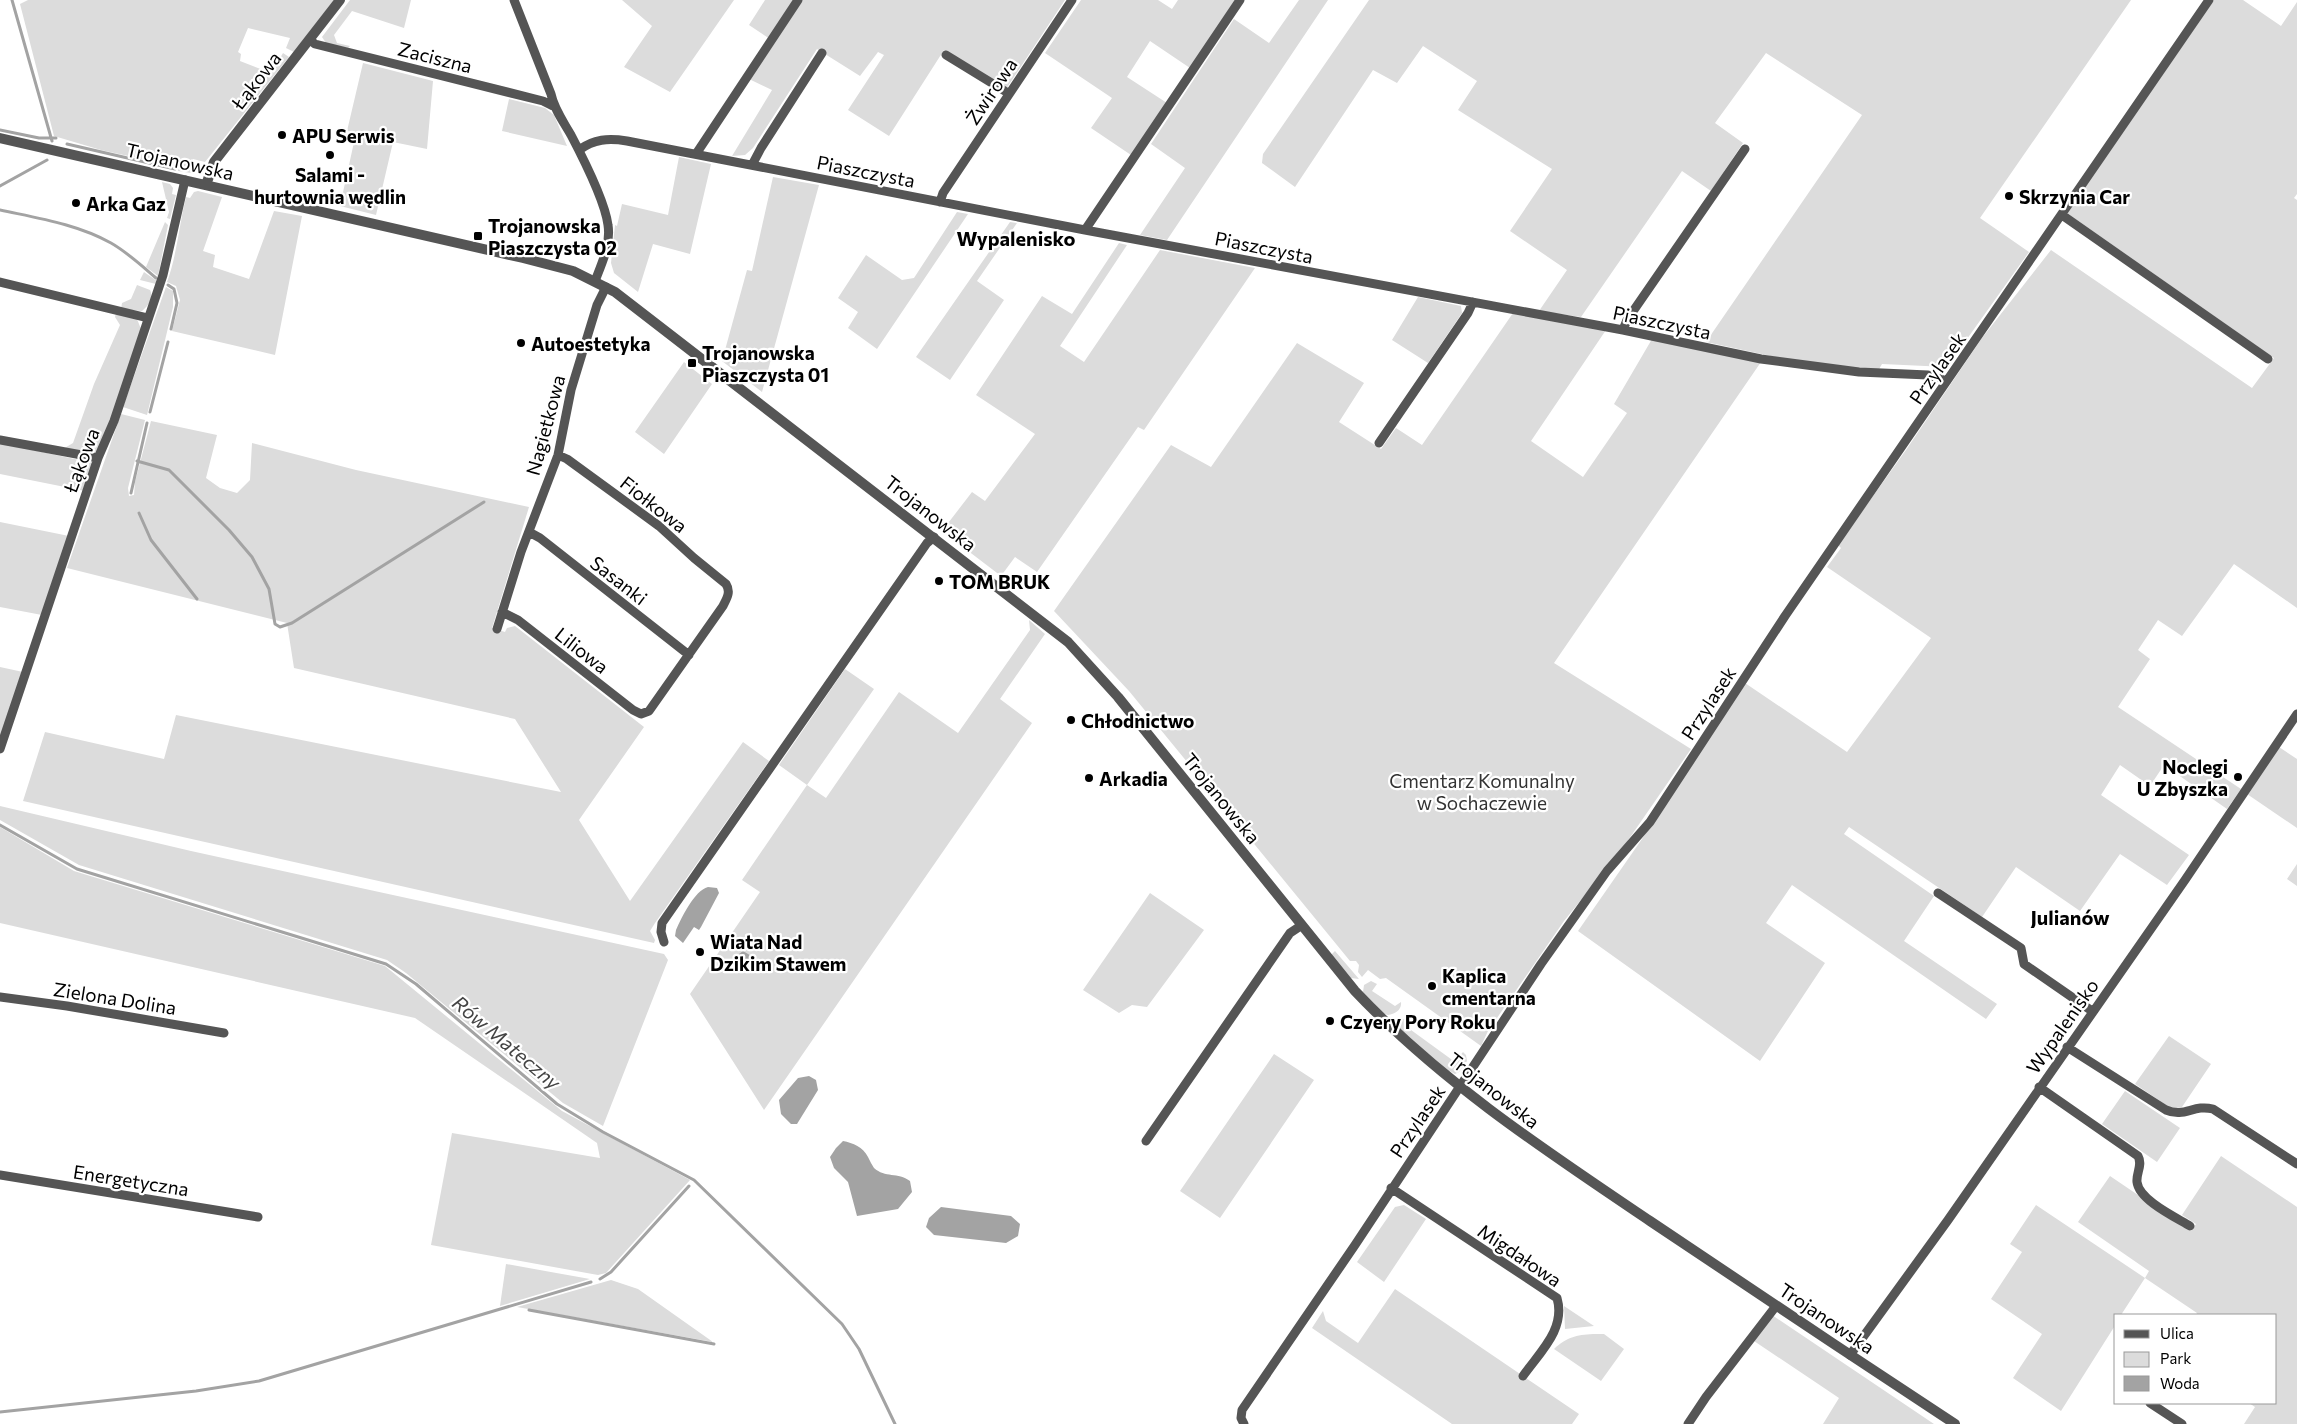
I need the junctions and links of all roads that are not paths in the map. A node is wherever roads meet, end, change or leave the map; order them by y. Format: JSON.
{"nodes":[{"id":1,"x":340,"y":0,"type":"edge"},
{"id":2,"x":514,"y":0,"type":"edge"},
{"id":3,"x":798,"y":0,"type":"edge"},
{"id":4,"x":1072,"y":0,"type":"edge"},
{"id":5,"x":1240,"y":0,"type":"edge"},
{"id":6,"x":2209,"y":0,"type":"edge"},
{"id":7,"x":310,"y":40,"type":"junction"},
{"id":8,"x":822,"y":53,"type":"dead end"},
{"id":9,"x":946,"y":55,"type":"dead end"},
{"id":10,"x":1008,"y":93,"type":"junction"},
{"id":11,"x":553,"y":106,"type":"junction"},
{"id":12,"x":0,"y":138,"type":"edge"},
{"id":13,"x":1745,"y":149,"type":"dead end"},
{"id":14,"x":578,"y":150,"type":"junction"},
{"id":15,"x":696,"y":154,"type":"junction"},
{"id":16,"x":752,"y":165,"type":"junction"},
{"id":17,"x":185,"y":180,"type":"junction"},
{"id":18,"x":206,"y":185,"type":"junction"},
{"id":19,"x":940,"y":202,"type":"junction"},
{"id":20,"x":2062,"y":215,"type":"junction"},
{"id":21,"x":1085,"y":230,"type":"junction"},
{"id":22,"x":595,"y":281,"type":"junction"},
{"id":23,"x":0,"y":282,"type":"edge"},
{"id":24,"x":606,"y":287,"type":"junction"},
{"id":25,"x":1473,"y":302,"type":"junction"},
{"id":26,"x":148,"y":318,"type":"junction"},
{"id":27,"x":1624,"y":330,"type":"junction"},
{"id":28,"x":2268,"y":359,"type":"dead end"},
{"id":29,"x":1947,"y":381,"type":"junction"},
{"id":30,"x":0,"y":440,"type":"edge"},
{"id":31,"x":1379,"y":443,"type":"dead end"},
{"id":32,"x":558,"y":455,"type":"junction"},
{"id":33,"x":98,"y":458,"type":"junction"},
{"id":34,"x":529,"y":532,"type":"junction"},
{"id":35,"x":934,"y":536,"type":"junction"},
{"id":36,"x":502,"y":612,"type":"junction"},
{"id":37,"x":497,"y":629,"type":"dead end"},
{"id":38,"x":689,"y":655,"type":"junction"},
{"id":39,"x":2297,"y":714,"type":"edge"},
{"id":40,"x":0,"y":749,"type":"edge"},
{"id":41,"x":1938,"y":893,"type":"dead end"},
{"id":42,"x":1302,"y":925,"type":"junction"},
{"id":43,"x":664,"y":942,"type":"dead end"},
{"id":44,"x":0,"y":997,"type":"edge"},
{"id":45,"x":2092,"y":1011,"type":"junction"},
{"id":46,"x":224,"y":1033,"type":"dead end"},
{"id":47,"x":2067,"y":1046,"type":"junction"},
{"id":48,"x":1459,"y":1086,"type":"junction"},
{"id":49,"x":2039,"y":1087,"type":"junction"},
{"id":50,"x":1146,"y":1141,"type":"dead end"},
{"id":51,"x":2297,"y":1164,"type":"edge"},
{"id":52,"x":0,"y":1176,"type":"edge"},
{"id":53,"x":1391,"y":1188,"type":"junction"},
{"id":54,"x":258,"y":1217,"type":"dead end"},
{"id":55,"x":2190,"y":1226,"type":"dead end"},
{"id":56,"x":1776,"y":1306,"type":"junction"},
{"id":57,"x":1850,"y":1355,"type":"junction"},
{"id":58,"x":1523,"y":1376,"type":"dead end"},
{"id":59,"x":2152,"y":1404,"type":"edge"},
{"id":60,"x":1244,"y":1424,"type":"edge"},
{"id":61,"x":1688,"y":1424,"type":"edge"},
{"id":62,"x":1955,"y":1424,"type":"edge"},
{"id":63,"x":2182,"y":1424,"type":"edge"}],
"edges":[{"from":1,"to":7,"type":"street","name":"Łąkowa"},
{"from":2,"to":11,"type":"street"},
{"from":3,"to":15,"type":"street"},
{"from":4,"to":10,"type":"street","name":"Żwirowa"},
{"from":5,"to":21,"type":"street"},
{"from":6,"to":20,"type":"street","name":"Przylasek"},
{"from":7,"to":11,"type":"street","name":"Zaciszna"},
{"from":7,"to":18,"type":"street","name":"Łąkowa"},
{"from":8,"to":16,"type":"street"},
{"from":9,"to":10,"type":"street"},
{"from":10,"to":19,"type":"street","name":"Żwirowa"},
{"from":11,"to":14,"type":"street"},
{"from":12,"to":17,"type":"street","name":"Trojanowska"},
{"from":13,"to":27,"type":"street"},
{"from":14,"to":15,"type":"street","name":"Piaszczysta"},
{"from":14,"to":22,"type":"street"},
{"from":15,"to":16,"type":"street","name":"Piaszczysta"},
{"from":16,"to":19,"type":"street","name":"Piaszczysta"},
{"from":17,"to":18,"type":"street","name":"Trojanowska"},
{"from":17,"to":26,"type":"street","name":"Łąkowa"},
{"from":18,"to":22,"type":"street","name":"Trojanowska"},
{"from":19,"to":21,"type":"street","name":"Piaszczysta"},
{"from":20,"to":28,"type":"street"},
{"from":20,"to":29,"type":"street","name":"Przylasek"},
{"from":21,"to":25,"type":"street","name":"Piaszczysta"},
{"from":22,"to":24,"type":"street","name":"Trojanowska"},
{"from":23,"to":26,"type":"street"},
{"from":24,"to":32,"type":"street","name":"Nagietkowa"},
{"from":24,"to":35,"type":"street","name":"Trojanowska"},
{"from":25,"to":27,"type":"street","name":"Piaszczysta"},
{"from":25,"to":31,"type":"street"},
{"from":26,"to":33,"type":"street","name":"Łąkowa"},
{"from":27,"to":29,"type":"street","name":"Piaszczysta"},
{"from":29,"to":48,"type":"street","name":"Przylasek"},
{"from":30,"to":33,"type":"street"},
{"from":32,"to":34,"type":"street","name":"Nagietkowa"},
{"from":32,"to":38,"type":"street","name":"Fiołkowa"},
{"from":33,"to":40,"type":"street","name":"Łąkowa"},
{"from":34,"to":36,"type":"street","name":"Nagietkowa"},
{"from":34,"to":38,"type":"street","name":"Sasanki"},
{"from":35,"to":42,"type":"street","name":"Trojanowska"},
{"from":35,"to":43,"type":"street"},
{"from":36,"to":37,"type":"street","name":"Nagietkowa"},
{"from":36,"to":38,"type":"street","name":"Liliowa"},
{"from":39,"to":45,"type":"street","name":"Wypalenisko"},
{"from":41,"to":45,"type":"street"},
{"from":42,"to":48,"type":"street","name":"Trojanowska"},
{"from":42,"to":50,"type":"street"},
{"from":44,"to":46,"type":"street","name":"Zielona Dolina"},
{"from":45,"to":47,"type":"street","name":"Wypalenisko"},
{"from":47,"to":49,"type":"street","name":"Wypalenisko"},
{"from":47,"to":51,"type":"street"},
{"from":48,"to":53,"type":"street","name":"Przylasek"},
{"from":48,"to":56,"type":"street","name":"Trojanowska"},
{"from":49,"to":55,"type":"street"},
{"from":49,"to":57,"type":"street","name":"Wypalenisko"},
{"from":52,"to":54,"type":"street","name":"Energetyczna"},
{"from":53,"to":58,"type":"street","name":"Migdałowa"},
{"from":53,"to":60,"type":"street","name":"Przylasek"},
{"from":56,"to":57,"type":"street","name":"Trojanowska"},
{"from":56,"to":61,"type":"street"},
{"from":57,"to":62,"type":"street","name":"Trojanowska"},
{"from":59,"to":63,"type":"street"}]}
